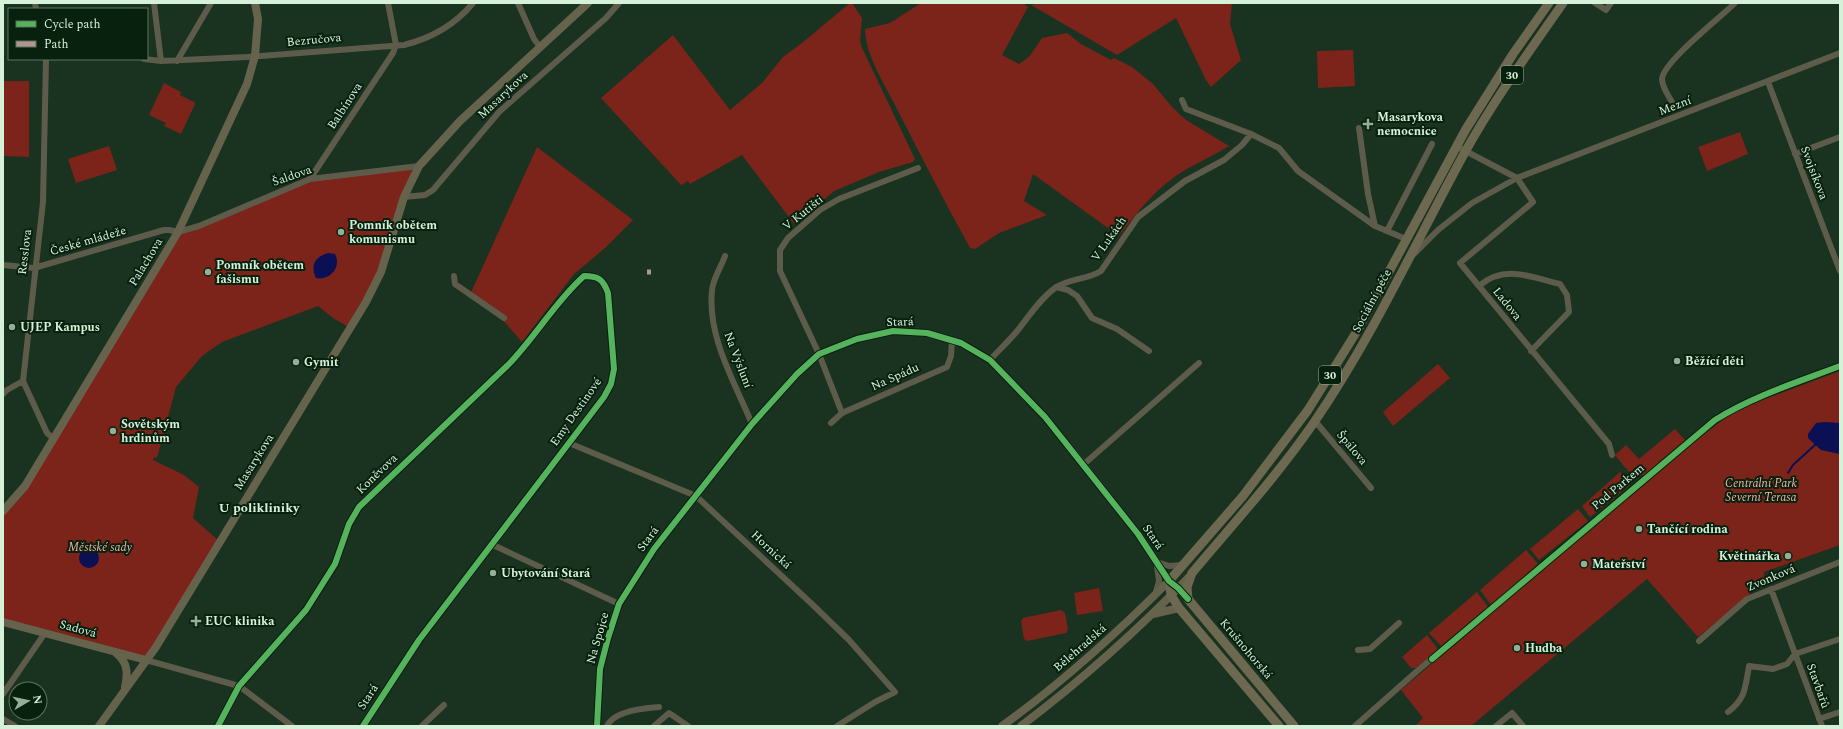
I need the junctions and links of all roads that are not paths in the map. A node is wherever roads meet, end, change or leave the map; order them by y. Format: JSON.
{"nodes":[{"id":1,"x":154,"y":3,"type":"edge"},
{"id":2,"x":211,"y":3,"type":"edge"},
{"id":3,"x":255,"y":3,"type":"edge"},
{"id":4,"x":388,"y":3,"type":"edge"},
{"id":5,"x":473,"y":3,"type":"edge"},
{"id":6,"x":518,"y":3,"type":"edge"},
{"id":7,"x":588,"y":3,"type":"edge"},
{"id":8,"x":619,"y":3,"type":"edge"},
{"id":9,"x":1549,"y":3,"type":"edge"},
{"id":10,"x":1563,"y":3,"type":"edge"},
{"id":11,"x":1595,"y":3,"type":"edge"},
{"id":12,"x":1611,"y":3,"type":"edge"},
{"id":13,"x":1735,"y":3,"type":"edge"},
{"id":14,"x":396,"y":45,"type":"junction"},
{"id":15,"x":540,"y":47,"type":"junction"},
{"id":16,"x":1840,"y":53,"type":"edge"},
{"id":17,"x":255,"y":56,"type":"junction"},
{"id":18,"x":148,"y":59,"type":"edge"},
{"id":19,"x":46,"y":60,"type":"edge"},
{"id":20,"x":161,"y":61,"type":"junction"},
{"id":21,"x":177,"y":61,"type":"junction"},
{"id":22,"x":1768,"y":82,"type":"junction"},
{"id":23,"x":1182,"y":100,"type":"dead end"},
{"id":24,"x":1672,"y":102,"type":"dead end"},
{"id":25,"x":1359,"y":128,"type":"dead end"},
{"id":26,"x":1251,"y":134,"type":"junction"},
{"id":27,"x":1840,"y":137,"type":"edge"},
{"id":28,"x":1432,"y":144,"type":"dead end"},
{"id":29,"x":1456,"y":146,"type":"junction"},
{"id":30,"x":1466,"y":150,"type":"junction"},
{"id":31,"x":1796,"y":154,"type":"junction"},
{"id":32,"x":419,"y":166,"type":"junction"},
{"id":33,"x":918,"y":168,"type":"dead end"},
{"id":34,"x":1517,"y":178,"type":"junction"},
{"id":35,"x":310,"y":179,"type":"junction"},
{"id":36,"x":404,"y":197,"type":"junction"},
{"id":37,"x":1375,"y":226,"type":"junction"},
{"id":38,"x":1387,"y":231,"type":"junction"},
{"id":39,"x":178,"y":232,"type":"junction"},
{"id":40,"x":1406,"y":239,"type":"junction"},
{"id":41,"x":725,"y":256,"type":"dead end"},
{"id":42,"x":1407,"y":261,"type":"junction"},
{"id":43,"x":3,"y":265,"type":"edge"},
{"id":44,"x":34,"y":268,"type":"junction"},
{"id":45,"x":1840,"y":271,"type":"edge"},
{"id":46,"x":454,"y":276,"type":"dead end"},
{"id":47,"x":595,"y":276,"type":"joint"},
{"id":48,"x":1479,"y":286,"type":"junction"},
{"id":49,"x":1056,"y":287,"type":"junction"},
{"id":50,"x":504,"y":318,"type":"dead end"},
{"id":51,"x":952,"y":340,"type":"junction"},
{"id":52,"x":1531,"y":351,"type":"junction"},
{"id":53,"x":1149,"y":352,"type":"dead end"},
{"id":54,"x":819,"y":354,"type":"junction"},
{"id":55,"x":990,"y":360,"type":"junction"},
{"id":56,"x":1199,"y":363,"type":"dead end"},
{"id":57,"x":1840,"y":366,"type":"edge"},
{"id":58,"x":23,"y":381,"type":"junction"},
{"id":59,"x":3,"y":394,"type":"edge"},
{"id":60,"x":842,"y":414,"type":"junction"},
{"id":61,"x":1315,"y":421,"type":"junction"},
{"id":62,"x":831,"y":423,"type":"dead end"},
{"id":63,"x":752,"y":424,"type":"junction"},
{"id":64,"x":54,"y":439,"type":"junction"},
{"id":65,"x":569,"y":443,"type":"junction"},
{"id":66,"x":1612,"y":455,"type":"dead end"},
{"id":67,"x":1084,"y":464,"type":"junction"},
{"id":68,"x":1371,"y":488,"type":"dead end"},
{"id":69,"x":696,"y":496,"type":"junction"},
{"id":70,"x":3,"y":511,"type":"edge"},
{"id":71,"x":491,"y":544,"type":"junction"},
{"id":72,"x":1156,"y":561,"type":"junction"},
{"id":73,"x":1840,"y":562,"type":"edge"},
{"id":74,"x":1184,"y":564,"type":"junction"},
{"id":75,"x":1192,"y":573,"type":"junction"},
{"id":76,"x":1169,"y":581,"type":"junction"},
{"id":77,"x":1771,"y":589,"type":"junction"},
{"id":78,"x":1175,"y":591,"type":"junction"},
{"id":79,"x":1155,"y":594,"type":"junction"},
{"id":80,"x":1188,"y":599,"type":"junction"},
{"id":81,"x":619,"y":604,"type":"junction"},
{"id":82,"x":1179,"y":608,"type":"junction"},
{"id":83,"x":1150,"y":616,"type":"junction"},
{"id":84,"x":3,"y":622,"type":"edge"},
{"id":85,"x":1399,"y":623,"type":"dead end"},
{"id":86,"x":45,"y":633,"type":"junction"},
{"id":87,"x":1840,"y":639,"type":"edge"},
{"id":88,"x":1699,"y":641,"type":"dead end"},
{"id":89,"x":1358,"y":650,"type":"dead end"},
{"id":90,"x":114,"y":651,"type":"junction"},
{"id":91,"x":1795,"y":654,"type":"junction"},
{"id":92,"x":146,"y":660,"type":"junction"},
{"id":93,"x":240,"y":686,"type":"junction"},
{"id":94,"x":124,"y":690,"type":"junction"},
{"id":95,"x":3,"y":694,"type":"edge"},
{"id":96,"x":444,"y":705,"type":"dead end"},
{"id":97,"x":659,"y":707,"type":"dead end"},
{"id":98,"x":1728,"y":712,"type":"dead end"},
{"id":99,"x":1840,"y":712,"type":"edge"},
{"id":100,"x":3,"y":719,"type":"edge"},
{"id":101,"x":1819,"y":719,"type":"junction"},
{"id":102,"x":15,"y":726,"type":"edge"},
{"id":103,"x":99,"y":726,"type":"edge"},
{"id":104,"x":218,"y":726,"type":"edge"},
{"id":105,"x":292,"y":726,"type":"edge"},
{"id":106,"x":362,"y":726,"type":"edge"},
{"id":107,"x":422,"y":726,"type":"edge"},
{"id":108,"x":597,"y":726,"type":"edge"},
{"id":109,"x":607,"y":726,"type":"edge"},
{"id":110,"x":654,"y":726,"type":"edge"},
{"id":111,"x":688,"y":726,"type":"edge"},
{"id":112,"x":837,"y":726,"type":"edge"},
{"id":113,"x":1002,"y":726,"type":"edge"},
{"id":114,"x":1021,"y":726,"type":"edge"},
{"id":115,"x":1279,"y":726,"type":"edge"},
{"id":116,"x":1294,"y":726,"type":"edge"},
{"id":117,"x":1355,"y":726,"type":"edge"},
{"id":118,"x":1496,"y":726,"type":"edge"},
{"id":119,"x":1523,"y":726,"type":"edge"},
{"id":120,"x":1822,"y":726,"type":"edge"}],
"edges":[{"from":1,"to":20,"type":"street"},
{"from":2,"to":21,"type":"street"},
{"from":3,"to":17,"type":"street","name":"Palachova"},
{"from":4,"to":14,"type":"street"},
{"from":5,"to":14,"type":"street","name":"Bezručova"},
{"from":6,"to":15,"type":"street"},
{"from":7,"to":15,"type":"street","name":"Masarykova"},
{"from":8,"to":36,"type":"street","name":"Masarykova"},
{"from":9,"to":29,"type":"main road","name":"Sociální péče","number":"30"},
{"from":10,"to":30,"type":"main road","name":"Sociální péče","number":"30"},
{"from":11,"to":12,"type":"street"},
{"from":13,"to":24,"type":"street"},
{"from":14,"to":17,"type":"street","name":"Bezručova"},
{"from":14,"to":35,"type":"street","name":"Balbínova"},
{"from":15,"to":32,"type":"street","name":"Masarykova"},
{"from":16,"to":22,"type":"street","name":"Mezní"},
{"from":17,"to":21,"type":"street","name":"Bezručova"},
{"from":17,"to":39,"type":"street","name":"Palachova"},
{"from":18,"to":20,"type":"street","name":"Bezručova"},
{"from":19,"to":44,"type":"street","name":"Resslova"},
{"from":20,"to":21,"type":"street","name":"Bezručova"},
{"from":22,"to":31,"type":"street","name":"Svojsíkova"},
{"from":22,"to":34,"type":"street","name":"Mezní"},
{"from":23,"to":26,"type":"street"},
{"from":25,"to":37,"type":"street"},
{"from":26,"to":37,"type":"street"},
{"from":26,"to":49,"type":"street","name":"V Lukách"},
{"from":27,"to":31,"type":"street"},
{"from":28,"to":38,"type":"street"},
{"from":29,"to":30,"type":"street"},
{"from":29,"to":40,"type":"main road","name":"Sociální péče","number":"30"},
{"from":30,"to":34,"type":"street"},
{"from":30,"to":42,"type":"main road","name":"Sociální péče","number":"30"},
{"from":31,"to":45,"type":"street","name":"Svojsíkova"},
{"from":32,"to":35,"type":"street","name":"Šaldova"},
{"from":32,"to":36,"type":"street","name":"Masarykova"},
{"from":33,"to":54,"type":"street","name":"V Kutišti"},
{"from":34,"to":42,"type":"street","name":"Mezní"},
{"from":34,"to":48,"type":"street","name":"Ladova"},
{"from":35,"to":39,"type":"street","name":"Šaldova"},
{"from":36,"to":92,"type":"street","name":"Masarykova"},
{"from":37,"to":38,"type":"street"},
{"from":38,"to":40,"type":"street"},
{"from":39,"to":44,"type":"street","name":"České mládeže"},
{"from":39,"to":64,"type":"street","name":"Palachova"},
{"from":40,"to":74,"type":"main road","name":"Sociální péče","number":"30"},
{"from":41,"to":63,"type":"street","name":"Na Výsluní"},
{"from":42,"to":61,"type":"main road","name":"Sociální péče","number":"30"},
{"from":43,"to":44,"type":"street","name":"České mládeže"},
{"from":44,"to":58,"type":"street","name":"Resslova"},
{"from":46,"to":50,"type":"street"},
{"from":47,"to":65,"type":"street","name":"Emy Destinové"},
{"from":47,"to":93,"type":"street","name":"Koněvova"},
{"from":48,"to":52,"type":"street","name":"Ladova"},
{"from":48,"to":52,"type":"street"},
{"from":49,"to":53,"type":"street"},
{"from":49,"to":55,"type":"street","name":"V Lukách"},
{"from":51,"to":54,"type":"street","name":"Stará"},
{"from":51,"to":55,"type":"street","name":"Stará"},
{"from":51,"to":60,"type":"street","name":"Na Spádu"},
{"from":52,"to":66,"type":"street","name":"Ladova"},
{"from":54,"to":60,"type":"street","name":"V Kutišti"},
{"from":54,"to":63,"type":"street","name":"Stará"},
{"from":55,"to":67,"type":"street","name":"Stará"},
{"from":56,"to":67,"type":"street"},
{"from":57,"to":117,"type":"street","name":"Pod Parkem"},
{"from":58,"to":59,"type":"street"},
{"from":58,"to":64,"type":"street"},
{"from":60,"to":62,"type":"street","name":"Na Spádu"},
{"from":61,"to":68,"type":"street","name":"Špálova"},
{"from":61,"to":75,"type":"main road","name":"Sociální péče","number":"30"},
{"from":63,"to":69,"type":"street","name":"Stará"},
{"from":64,"to":70,"type":"street","name":"Palachova"},
{"from":65,"to":69,"type":"street","name":"Hornická"},
{"from":65,"to":71,"type":"street","name":"Emy Destinové"},
{"from":67,"to":72,"type":"street","name":"Stará"},
{"from":69,"to":81,"type":"street","name":"Stará"},
{"from":69,"to":112,"type":"street","name":"Hornická"},
{"from":71,"to":81,"type":"street"},
{"from":71,"to":106,"type":"street","name":"Stará"},
{"from":72,"to":74,"type":"street","name":"Stará"},
{"from":72,"to":76,"type":"street","name":"Stará"},
{"from":72,"to":79,"type":"street","name":"Stará"},
{"from":73,"to":77,"type":"street","name":"Zvonková"},
{"from":74,"to":76,"type":"main road","name":"Sociální péče","number":"30"},
{"from":75,"to":78,"type":"street","name":"Sociální péče","number":"30"},
{"from":75,"to":80,"type":"main road","number":"30"},
{"from":76,"to":78,"type":"main road"},
{"from":76,"to":79,"type":"street","name":"Bělehradská"},
{"from":77,"to":88,"type":"street","name":"Zvonková"},
{"from":77,"to":91,"type":"street","name":"Stavbařů"},
{"from":78,"to":80,"type":"street","name":"Krušnohorská"},
{"from":78,"to":82,"type":"main road","name":"Krušnohorská"},
{"from":78,"to":83,"type":"street","name":"Bělehradská"},
{"from":79,"to":113,"type":"street","name":"Bělehradská"},
{"from":80,"to":116,"type":"main road","name":"Krušnohorská"},
{"from":81,"to":108,"type":"street","name":"Na Spojce"},
{"from":82,"to":83,"type":"street","name":"Bělehradská"},
{"from":82,"to":115,"type":"main road","name":"Krušnohorská"},
{"from":83,"to":114,"type":"street","name":"Bělehradská"},
{"from":84,"to":86,"type":"street","name":"Sadová"},
{"from":85,"to":89,"type":"street"},
{"from":86,"to":90,"type":"street","name":"Sadová"},
{"from":86,"to":95,"type":"street"},
{"from":87,"to":91,"type":"street"},
{"from":90,"to":92,"type":"street","name":"Sadová"},
{"from":90,"to":94,"type":"street"},
{"from":91,"to":98,"type":"street","name":"Stavbařů"},
{"from":91,"to":101,"type":"street","name":"Stavbařů"},
{"from":92,"to":93,"type":"street"},
{"from":92,"to":94,"type":"street","name":"Masarykova"},
{"from":93,"to":104,"type":"street","name":"Koněvova"},
{"from":93,"to":105,"type":"street"},
{"from":94,"to":103,"type":"street","name":"Masarykova"},
{"from":96,"to":107,"type":"street"},
{"from":97,"to":109,"type":"street"},
{"from":99,"to":101,"type":"street"},
{"from":100,"to":102,"type":"street"},
{"from":101,"to":120,"type":"street","name":"Stavbařů"},
{"from":110,"to":111,"type":"street"},
{"from":118,"to":119,"type":"street"}]}
